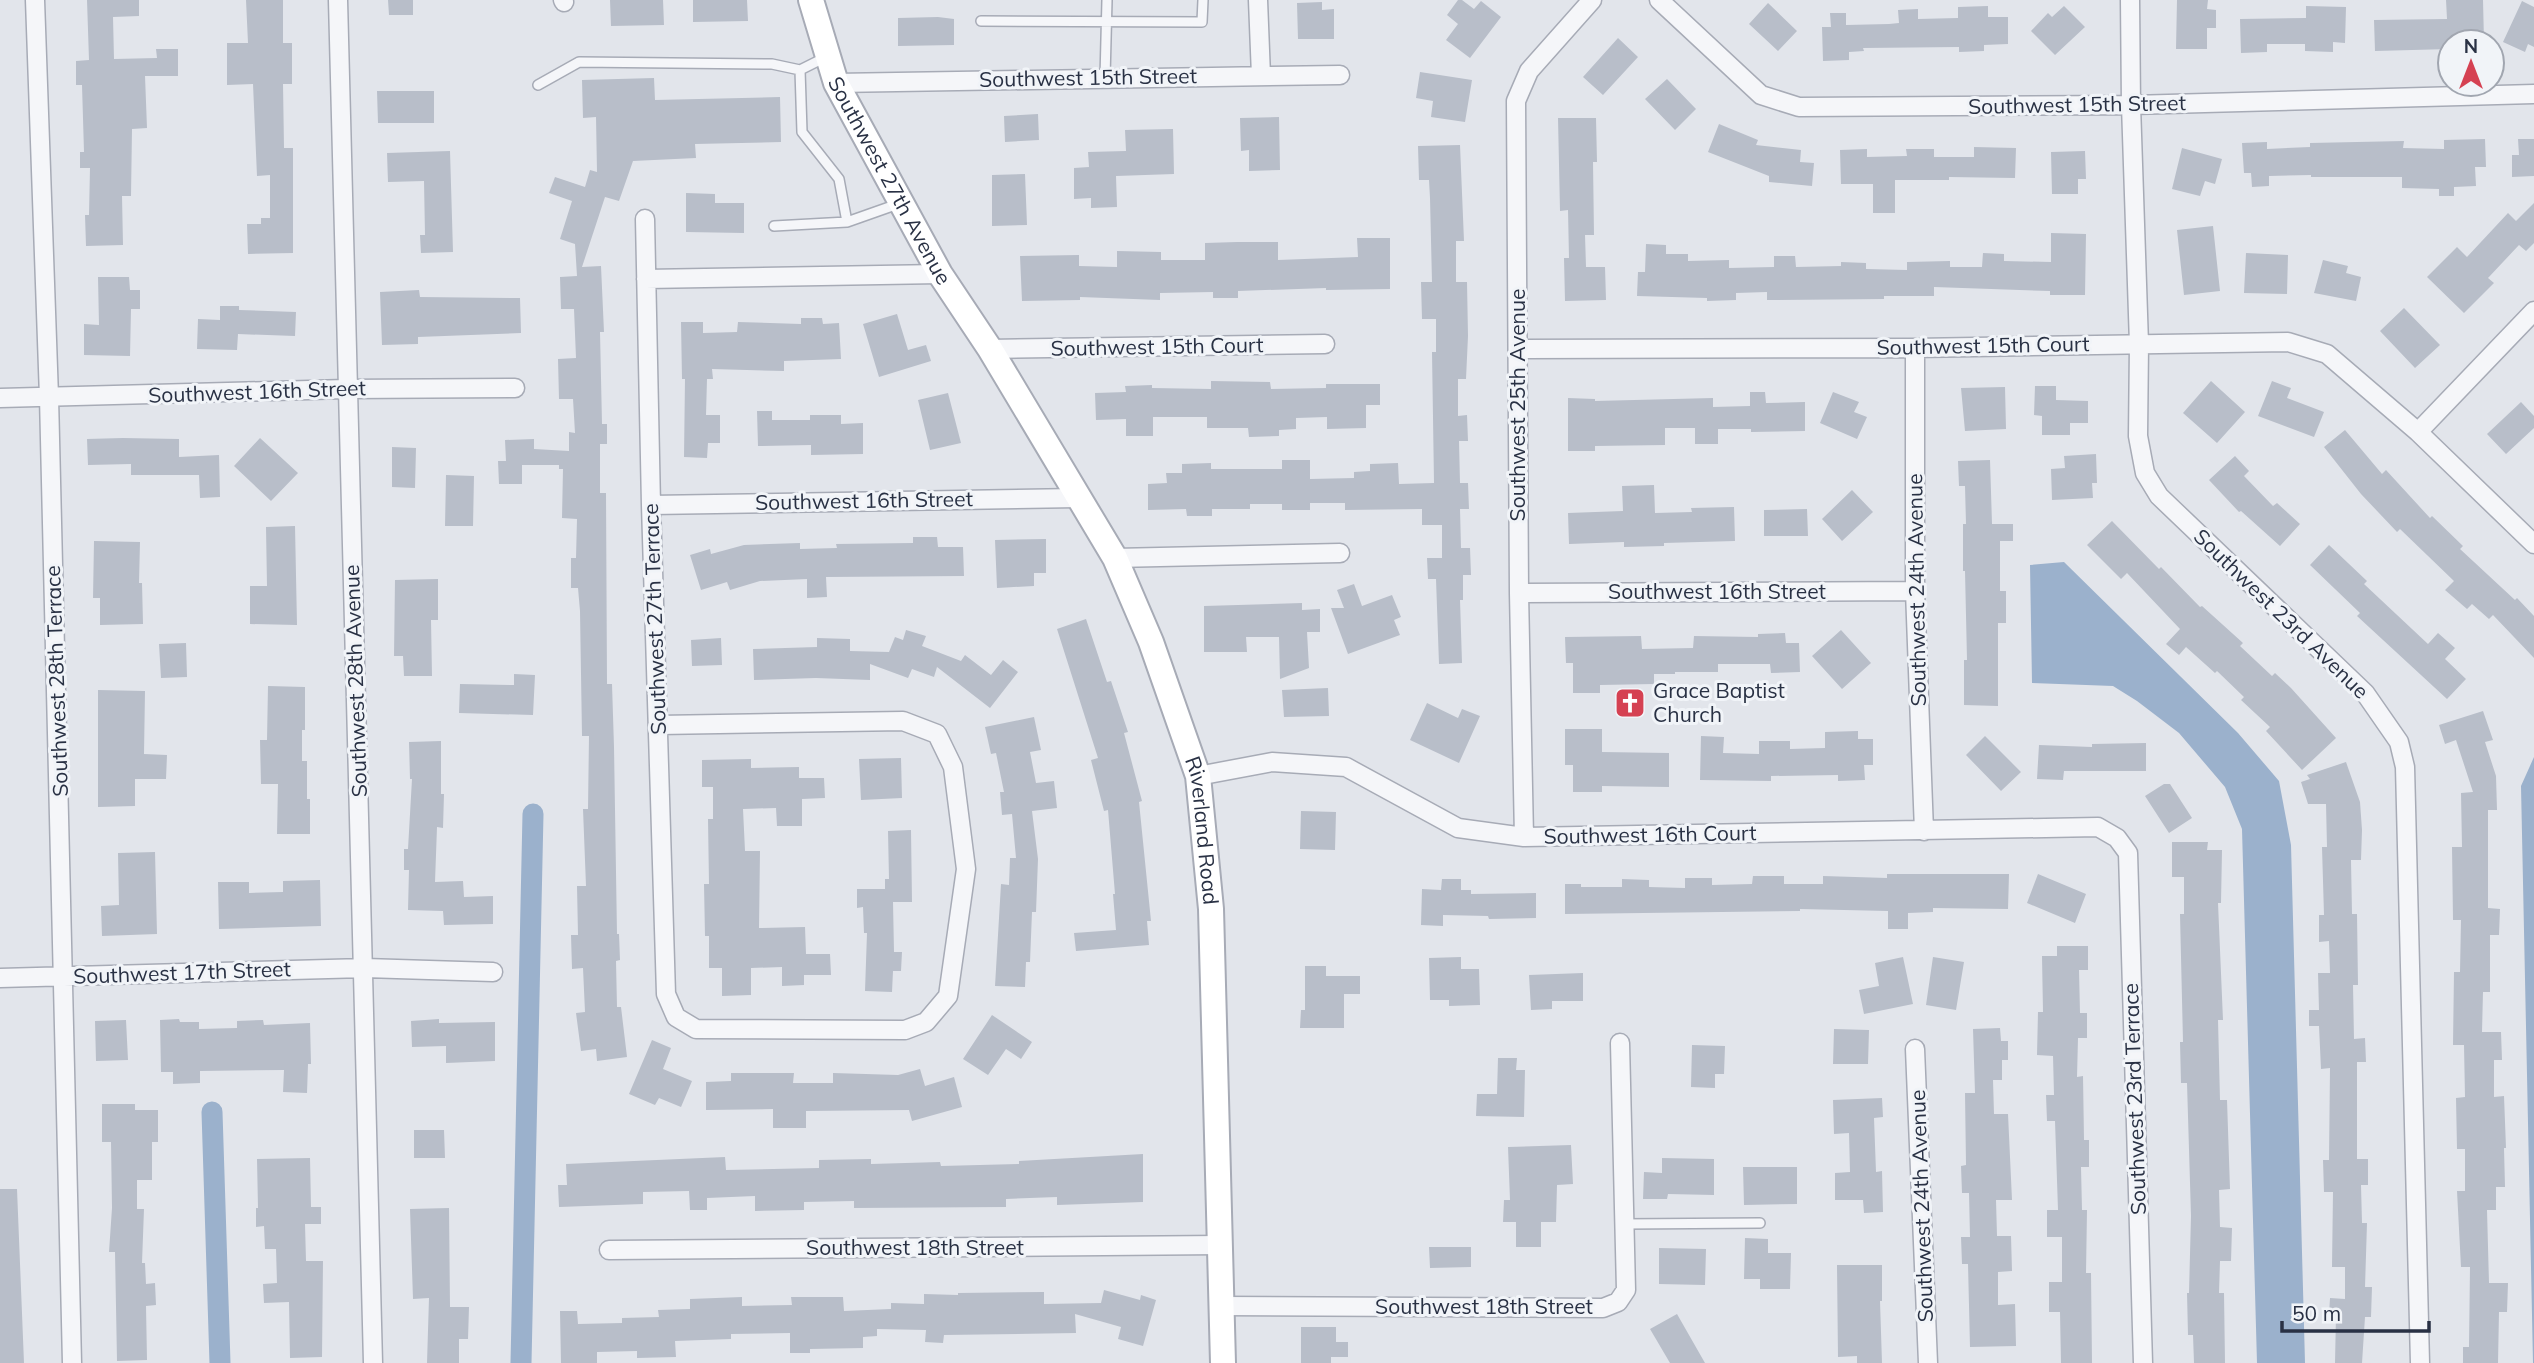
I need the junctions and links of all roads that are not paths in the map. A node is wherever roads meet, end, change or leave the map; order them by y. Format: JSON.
{"nodes":[{"id":1,"x":35,"y":0,"type":"edge"},
{"id":2,"x":338,"y":0,"type":"edge"},
{"id":3,"x":811,"y":0,"type":"edge"},
{"id":4,"x":1107,"y":0,"type":"edge"},
{"id":5,"x":1203,"y":0,"type":"edge"},
{"id":6,"x":1258,"y":0,"type":"edge"},
{"id":7,"x":1592,"y":0,"type":"edge"},
{"id":8,"x":1659,"y":0,"type":"edge"},
{"id":9,"x":2130,"y":0,"type":"edge"},
{"id":10,"x":981,"y":21,"type":"dead end"},
{"id":11,"x":1107,"y":21,"type":"junction"},
{"id":12,"x":828,"y":56,"type":"junction"},
{"id":13,"x":800,"y":70,"type":"junction"},
{"id":14,"x":1340,"y":75,"type":"dead end"},
{"id":15,"x":1261,"y":76,"type":"junction"},
{"id":16,"x":1105,"y":78,"type":"junction"},
{"id":17,"x":836,"y":83,"type":"junction"},
{"id":18,"x":538,"y":85,"type":"dead end"},
{"id":19,"x":2534,"y":94,"type":"edge"},
{"id":20,"x":2131,"y":105,"type":"junction"},
{"id":21,"x":902,"y":203,"type":"junction"},
{"id":22,"x":645,"y":219,"type":"dead end"},
{"id":23,"x":847,"y":222,"type":"junction"},
{"id":24,"x":774,"y":226,"type":"dead end"},
{"id":25,"x":940,"y":274,"type":"junction"},
{"id":26,"x":646,"y":279,"type":"junction"},
{"id":27,"x":2534,"y":311,"type":"edge"},
{"id":28,"x":1325,"y":344,"type":"dead end"},
{"id":29,"x":2139,"y":344,"type":"junction"},
{"id":30,"x":1915,"y":348,"type":"junction"},
{"id":31,"x":990,"y":349,"type":"junction"},
{"id":32,"x":1518,"y":349,"type":"junction"},
{"id":33,"x":515,"y":388,"type":"dead end"},
{"id":34,"x":346,"y":389,"type":"junction"},
{"id":35,"x":49,"y":397,"type":"junction"},
{"id":36,"x":0,"y":398,"type":"edge"},
{"id":37,"x":2418,"y":432,"type":"junction"},
{"id":38,"x":1078,"y":498,"type":"junction"},
{"id":39,"x":651,"y":505,"type":"junction"},
{"id":40,"x":2534,"y":544,"type":"edge"},
{"id":41,"x":1340,"y":553,"type":"dead end"},
{"id":42,"x":1115,"y":558,"type":"junction"},
{"id":43,"x":1915,"y":591,"type":"junction"},
{"id":44,"x":1519,"y":593,"type":"junction"},
{"id":45,"x":659,"y":726,"type":"junction"},
{"id":46,"x":1198,"y":776,"type":"junction"},
{"id":47,"x":1924,"y":831,"type":"junction"},
{"id":48,"x":1524,"y":837,"type":"junction"},
{"id":49,"x":2117,"y":838,"type":"joint"},
{"id":50,"x":365,"y":968,"type":"junction"},
{"id":51,"x":493,"y":972,"type":"dead end"},
{"id":52,"x":64,"y":977,"type":"junction"},
{"id":53,"x":0,"y":978,"type":"edge"},
{"id":54,"x":1619,"y":1043,"type":"dead end"},
{"id":55,"x":1915,"y":1049,"type":"dead end"},
{"id":56,"x":1760,"y":1223,"type":"dead end"},
{"id":57,"x":1624,"y":1224,"type":"junction"},
{"id":58,"x":1221,"y":1245,"type":"junction"},
{"id":59,"x":609,"y":1250,"type":"dead end"},
{"id":60,"x":1222,"y":1306,"type":"junction"},
{"id":61,"x":72,"y":1363,"type":"edge"},
{"id":62,"x":373,"y":1363,"type":"edge"},
{"id":63,"x":1223,"y":1363,"type":"edge"},
{"id":64,"x":1928,"y":1363,"type":"edge"},
{"id":65,"x":2143,"y":1363,"type":"edge"},
{"id":66,"x":2420,"y":1363,"type":"edge"}],
"edges":[{"from":1,"to":35,"type":"street","name":"Southwest 28th Terrace"},
{"from":2,"to":34,"type":"street","name":"Southwest 28th Avenue"},
{"from":3,"to":12,"type":"street","name":"Southwest 27th Avenue"},
{"from":4,"to":11,"type":"lane"},
{"from":5,"to":11,"type":"lane"},
{"from":6,"to":15,"type":"street"},
{"from":7,"to":32,"type":"street","name":"Southwest 25th Avenue"},
{"from":8,"to":20,"type":"street","name":"Southwest 15th Street"},
{"from":9,"to":20,"type":"street","name":"Southwest 23rd Avenue"},
{"from":10,"to":11,"type":"lane"},
{"from":11,"to":16,"type":"lane"},
{"from":12,"to":13,"type":"lane"},
{"from":12,"to":17,"type":"street","name":"Southwest 27th Avenue"},
{"from":13,"to":18,"type":"lane"},
{"from":13,"to":23,"type":"lane"},
{"from":14,"to":15,"type":"street","name":"Southwest 15th Street"},
{"from":15,"to":16,"type":"street","name":"Southwest 15th Street"},
{"from":16,"to":17,"type":"street","name":"Southwest 15th Street"},
{"from":17,"to":21,"type":"street","name":"Southwest 27th Avenue"},
{"from":19,"to":20,"type":"street","name":"Southwest 15th Street"},
{"from":20,"to":29,"type":"street","name":"Southwest 23rd Avenue"},
{"from":21,"to":23,"type":"lane"},
{"from":21,"to":25,"type":"street","name":"Southwest 27th Avenue"},
{"from":22,"to":26,"type":"street","name":"Southwest 27th Terrace"},
{"from":23,"to":24,"type":"lane"},
{"from":25,"to":26,"type":"street"},
{"from":25,"to":31,"type":"street","name":"Southwest 27th Avenue"},
{"from":26,"to":39,"type":"street","name":"Southwest 27th Terrace"},
{"from":27,"to":37,"type":"street"},
{"from":28,"to":31,"type":"street","name":"Southwest 15th Court"},
{"from":29,"to":30,"type":"street","name":"Southwest 15th Court"},
{"from":29,"to":37,"type":"street","name":"Southwest 15th Court"},
{"from":29,"to":66,"type":"street","name":"Southwest 23rd Avenue"},
{"from":30,"to":32,"type":"street","name":"Southwest 15th Court"},
{"from":30,"to":43,"type":"street","name":"Southwest 24th Avenue"},
{"from":31,"to":38,"type":"street","name":"Riverland Road"},
{"from":32,"to":44,"type":"street","name":"Southwest 25th Avenue"},
{"from":33,"to":34,"type":"street","name":"Southwest 16th Street"},
{"from":34,"to":35,"type":"street","name":"Southwest 16th Street"},
{"from":34,"to":50,"type":"street","name":"Southwest 28th Avenue"},
{"from":35,"to":36,"type":"street","name":"Southwest 16th Street"},
{"from":35,"to":52,"type":"street","name":"Southwest 28th Terrace"},
{"from":37,"to":40,"type":"street","name":"Southwest 15th Court"},
{"from":38,"to":39,"type":"street","name":"Southwest 16th Street"},
{"from":38,"to":42,"type":"street","name":"Riverland Road"},
{"from":39,"to":45,"type":"street","name":"Southwest 27th Terrace"},
{"from":41,"to":42,"type":"street"},
{"from":42,"to":46,"type":"street","name":"Riverland Road"},
{"from":43,"to":44,"type":"street","name":"Southwest 16th Street"},
{"from":43,"to":47,"type":"street","name":"Southwest 24th Avenue"},
{"from":44,"to":48,"type":"street","name":"Southwest 25th Avenue"},
{"from":45,"to":45,"type":"street","name":"Southwest 27th Terrace"},
{"from":46,"to":48,"type":"street","name":"Southwest 16th Court"},
{"from":46,"to":58,"type":"street","name":"Riverland Road"},
{"from":47,"to":48,"type":"street","name":"Southwest 16th Court"},
{"from":47,"to":49,"type":"street","name":"Southwest 16th Court"},
{"from":49,"to":65,"type":"street","name":"Southwest 23rd Terrace"},
{"from":50,"to":51,"type":"street","name":"Southwest 17th Street"},
{"from":50,"to":52,"type":"street","name":"Southwest 17th Street"},
{"from":50,"to":62,"type":"street","name":"Southwest 28th Avenue"},
{"from":52,"to":53,"type":"street","name":"Southwest 17th Street"},
{"from":52,"to":61,"type":"street","name":"Southwest 28th Terrace"},
{"from":54,"to":57,"type":"street"},
{"from":55,"to":64,"type":"street","name":"Southwest 24th Avenue"},
{"from":56,"to":57,"type":"lane"},
{"from":57,"to":60,"type":"street","name":"Southwest 18th Street"},
{"from":58,"to":59,"type":"street","name":"Southwest 18th Street"},
{"from":58,"to":60,"type":"street","name":"Riverland Road"},
{"from":60,"to":63,"type":"street","name":"Riverland Road"}]}
